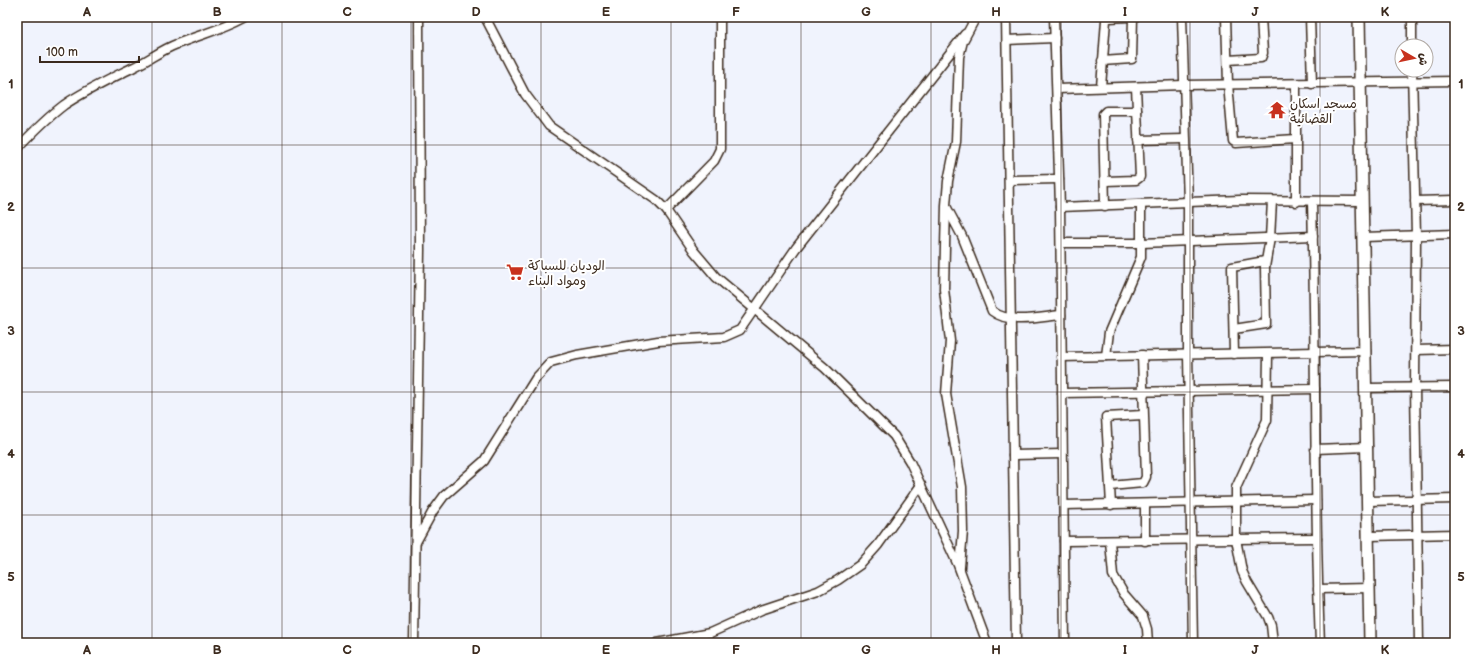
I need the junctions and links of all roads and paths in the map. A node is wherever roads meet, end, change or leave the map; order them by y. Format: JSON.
{"nodes":[{"id":1,"x":245,"y":17,"type":"edge"},
{"id":2,"x":419,"y":17,"type":"edge"},
{"id":3,"x":485,"y":17,"type":"edge"},
{"id":4,"x":720,"y":17,"type":"edge"},
{"id":5,"x":976,"y":17,"type":"edge"},
{"id":6,"x":1006,"y":17,"type":"edge"},
{"id":7,"x":1054,"y":17,"type":"edge"},
{"id":8,"x":1128,"y":17,"type":"edge"},
{"id":9,"x":1132,"y":17,"type":"edge"},
{"id":10,"x":1182,"y":17,"type":"edge"},
{"id":11,"x":1226,"y":17,"type":"edge"},
{"id":12,"x":1261,"y":17,"type":"edge"},
{"id":13,"x":1310,"y":17,"type":"edge"},
{"id":14,"x":1359,"y":17,"type":"edge"},
{"id":15,"x":1412,"y":17,"type":"edge"},
{"id":16,"x":965,"y":34,"type":"junction"},
{"id":17,"x":1055,"y":38,"type":"junction"},
{"id":18,"x":1412,"y":38,"type":"edge"},
{"id":19,"x":1007,"y":40,"type":"junction"},
{"id":20,"x":1228,"y":60,"type":"junction"},
{"id":21,"x":1102,"y":61,"type":"junction"},
{"id":22,"x":1412,"y":81,"type":"junction"},
{"id":23,"x":1455,"y":81,"type":"edge"},
{"id":24,"x":1361,"y":83,"type":"junction"},
{"id":25,"x":1228,"y":84,"type":"junction"},
{"id":26,"x":1296,"y":84,"type":"junction"},
{"id":27,"x":1312,"y":84,"type":"junction"},
{"id":28,"x":1184,"y":85,"type":"junction"},
{"id":29,"x":1136,"y":86,"type":"junction"},
{"id":30,"x":1101,"y":87,"type":"junction"},
{"id":31,"x":1057,"y":89,"type":"junction"},
{"id":32,"x":1137,"y":111,"type":"junction"},
{"id":33,"x":1185,"y":139,"type":"junction"},
{"id":34,"x":1296,"y":139,"type":"junction"},
{"id":35,"x":1138,"y":140,"type":"junction"},
{"id":36,"x":17,"y":148,"type":"edge"},
{"id":37,"x":1059,"y":179,"type":"junction"},
{"id":38,"x":1010,"y":180,"type":"junction"},
{"id":39,"x":1105,"y":181,"type":"junction"},
{"id":40,"x":1455,"y":200,"type":"edge"},
{"id":41,"x":1272,"y":201,"type":"junction"},
{"id":42,"x":1362,"y":201,"type":"junction"},
{"id":43,"x":1415,"y":201,"type":"junction"},
{"id":44,"x":1296,"y":202,"type":"junction"},
{"id":45,"x":1312,"y":202,"type":"junction"},
{"id":46,"x":1188,"y":203,"type":"junction"},
{"id":47,"x":946,"y":205,"type":"junction"},
{"id":48,"x":1141,"y":205,"type":"junction"},
{"id":49,"x":1105,"y":206,"type":"junction"},
{"id":50,"x":1060,"y":207,"type":"junction"},
{"id":51,"x":666,"y":210,"type":"junction"},
{"id":52,"x":1455,"y":234,"type":"edge"},
{"id":53,"x":1416,"y":235,"type":"junction"},
{"id":54,"x":1313,"y":236,"type":"junction"},
{"id":55,"x":1364,"y":237,"type":"junction"},
{"id":56,"x":1270,"y":238,"type":"junction"},
{"id":57,"x":1188,"y":241,"type":"junction"},
{"id":58,"x":1061,"y":243,"type":"junction"},
{"id":59,"x":1142,"y":243,"type":"junction"},
{"id":60,"x":1265,"y":261,"type":"junction"},
{"id":61,"x":753,"y":309,"type":"junction"},
{"id":62,"x":1061,"y":316,"type":"junction"},
{"id":63,"x":1011,"y":319,"type":"junction"},
{"id":64,"x":1234,"y":329,"type":"junction"},
{"id":65,"x":1455,"y":349,"type":"edge"},
{"id":66,"x":1416,"y":350,"type":"junction"},
{"id":67,"x":1366,"y":351,"type":"junction"},
{"id":68,"x":1315,"y":352,"type":"junction"},
{"id":69,"x":1234,"y":354,"type":"junction"},
{"id":70,"x":1268,"y":354,"type":"junction"},
{"id":71,"x":1142,"y":355,"type":"junction"},
{"id":72,"x":1188,"y":355,"type":"junction"},
{"id":73,"x":1106,"y":356,"type":"junction"},
{"id":74,"x":1061,"y":358,"type":"junction"},
{"id":75,"x":1415,"y":387,"type":"junction"},
{"id":76,"x":1455,"y":387,"type":"edge"},
{"id":77,"x":1367,"y":388,"type":"junction"},
{"id":78,"x":1269,"y":389,"type":"junction"},
{"id":79,"x":1315,"y":389,"type":"junction"},
{"id":80,"x":1189,"y":390,"type":"junction"},
{"id":81,"x":1142,"y":391,"type":"junction"},
{"id":82,"x":1062,"y":393,"type":"junction"},
{"id":83,"x":1143,"y":415,"type":"junction"},
{"id":84,"x":1368,"y":447,"type":"junction"},
{"id":85,"x":1315,"y":449,"type":"junction"},
{"id":86,"x":1062,"y":454,"type":"junction"},
{"id":87,"x":1014,"y":455,"type":"junction"},
{"id":88,"x":921,"y":485,"type":"junction"},
{"id":89,"x":1110,"y":486,"type":"junction"},
{"id":90,"x":1455,"y":499,"type":"edge"},
{"id":91,"x":1316,"y":500,"type":"junction"},
{"id":92,"x":1418,"y":500,"type":"junction"},
{"id":93,"x":1368,"y":501,"type":"junction"},
{"id":94,"x":1236,"y":502,"type":"junction"},
{"id":95,"x":1145,"y":504,"type":"junction"},
{"id":96,"x":1190,"y":504,"type":"junction"},
{"id":97,"x":1064,"y":505,"type":"junction"},
{"id":98,"x":1111,"y":505,"type":"junction"},
{"id":99,"x":1455,"y":534,"type":"edge"},
{"id":100,"x":1418,"y":535,"type":"junction"},
{"id":101,"x":1369,"y":536,"type":"junction"},
{"id":102,"x":1317,"y":538,"type":"junction"},
{"id":103,"x":1236,"y":539,"type":"junction"},
{"id":104,"x":1191,"y":540,"type":"junction"},
{"id":105,"x":1064,"y":541,"type":"junction"},
{"id":106,"x":1110,"y":541,"type":"junction"},
{"id":107,"x":1145,"y":541,"type":"junction"},
{"id":108,"x":416,"y":542,"type":"junction"},
{"id":109,"x":960,"y":570,"type":"junction"},
{"id":110,"x":1318,"y":588,"type":"junction"},
{"id":111,"x":1370,"y":588,"type":"junction"},
{"id":112,"x":985,"y":641,"type":"edge"},
{"id":113,"x":414,"y":643,"type":"edge"},
{"id":114,"x":657,"y":643,"type":"edge"},
{"id":115,"x":1016,"y":643,"type":"edge"},
{"id":116,"x":1065,"y":643,"type":"edge"},
{"id":117,"x":1148,"y":643,"type":"edge"},
{"id":118,"x":1193,"y":643,"type":"edge"},
{"id":119,"x":1273,"y":643,"type":"edge"},
{"id":120,"x":1320,"y":643,"type":"edge"},
{"id":121,"x":1370,"y":643,"type":"edge"},
{"id":122,"x":1419,"y":643,"type":"edge"}],
"edges":[{"from":1,"to":36,"type":"street"},
{"from":2,"to":108,"type":"street"},
{"from":3,"to":51,"type":"street"},
{"from":4,"to":51,"type":"street"},
{"from":5,"to":16,"type":"street"},
{"from":6,"to":19,"type":"street"},
{"from":7,"to":17,"type":"street"},
{"from":8,"to":21,"type":"street"},
{"from":9,"to":21,"type":"street"},
{"from":10,"to":28,"type":"street"},
{"from":11,"to":20,"type":"street"},
{"from":12,"to":20,"type":"street"},
{"from":13,"to":27,"type":"street"},
{"from":14,"to":24,"type":"street"},
{"from":15,"to":18,"type":"street"},
{"from":16,"to":47,"type":"street"},
{"from":16,"to":61,"type":"street"},
{"from":17,"to":19,"type":"street"},
{"from":17,"to":31,"type":"street"},
{"from":19,"to":38,"type":"street"},
{"from":20,"to":25,"type":"street"},
{"from":21,"to":30,"type":"street"},
{"from":22,"to":23,"type":"street"},
{"from":22,"to":24,"type":"street"},
{"from":22,"to":43,"type":"street"},
{"from":24,"to":27,"type":"street"},
{"from":24,"to":42,"type":"street"},
{"from":25,"to":26,"type":"street"},
{"from":25,"to":28,"type":"street"},
{"from":25,"to":34,"type":"street"},
{"from":26,"to":27,"type":"street"},
{"from":26,"to":34,"type":"street"},
{"from":28,"to":29,"type":"street"},
{"from":28,"to":33,"type":"street"},
{"from":29,"to":30,"type":"street"},
{"from":29,"to":32,"type":"street"},
{"from":30,"to":31,"type":"street"},
{"from":31,"to":37,"type":"street"},
{"from":32,"to":35,"type":"street"},
{"from":32,"to":39,"type":"street"},
{"from":33,"to":35,"type":"street"},
{"from":33,"to":46,"type":"street"},
{"from":34,"to":44,"type":"street"},
{"from":35,"to":39,"type":"street"},
{"from":37,"to":38,"type":"street"},
{"from":37,"to":50,"type":"street"},
{"from":38,"to":63,"type":"street"},
{"from":39,"to":49,"type":"street"},
{"from":40,"to":43,"type":"street"},
{"from":41,"to":44,"type":"street"},
{"from":41,"to":46,"type":"street"},
{"from":41,"to":56,"type":"street"},
{"from":42,"to":45,"type":"street"},
{"from":42,"to":55,"type":"street"},
{"from":43,"to":53,"type":"street"},
{"from":44,"to":45,"type":"street"},
{"from":45,"to":54,"type":"street"},
{"from":46,"to":48,"type":"street"},
{"from":46,"to":57,"type":"street"},
{"from":47,"to":63,"type":"street"},
{"from":47,"to":109,"type":"street"},
{"from":48,"to":49,"type":"street"},
{"from":48,"to":59,"type":"street"},
{"from":49,"to":50,"type":"street"},
{"from":50,"to":58,"type":"street"},
{"from":51,"to":61,"type":"street"},
{"from":52,"to":53,"type":"street"},
{"from":53,"to":55,"type":"street"},
{"from":53,"to":66,"type":"street"},
{"from":54,"to":56,"type":"street"},
{"from":54,"to":68,"type":"street"},
{"from":55,"to":67,"type":"street"},
{"from":56,"to":57,"type":"street"},
{"from":56,"to":60,"type":"street"},
{"from":57,"to":59,"type":"street"},
{"from":57,"to":72,"type":"street"},
{"from":58,"to":59,"type":"street"},
{"from":58,"to":62,"type":"street"},
{"from":59,"to":73,"type":"street"},
{"from":60,"to":64,"type":"street"},
{"from":60,"to":64,"type":"street"},
{"from":61,"to":88,"type":"street"},
{"from":61,"to":108,"type":"street"},
{"from":62,"to":63,"type":"street"},
{"from":62,"to":74,"type":"street"},
{"from":63,"to":87,"type":"street"},
{"from":64,"to":69,"type":"street"},
{"from":65,"to":66,"type":"street"},
{"from":66,"to":75,"type":"street"},
{"from":67,"to":68,"type":"street"},
{"from":67,"to":77,"type":"street"},
{"from":68,"to":70,"type":"street"},
{"from":68,"to":79,"type":"street"},
{"from":69,"to":70,"type":"street"},
{"from":69,"to":72,"type":"street"},
{"from":70,"to":78,"type":"street"},
{"from":71,"to":72,"type":"street"},
{"from":71,"to":73,"type":"street"},
{"from":71,"to":81,"type":"street"},
{"from":72,"to":80,"type":"street"},
{"from":73,"to":74,"type":"street"},
{"from":74,"to":82,"type":"street"},
{"from":75,"to":76,"type":"street"},
{"from":75,"to":77,"type":"street"},
{"from":75,"to":92,"type":"street"},
{"from":77,"to":84,"type":"street"},
{"from":78,"to":79,"type":"street"},
{"from":78,"to":80,"type":"street"},
{"from":78,"to":94,"type":"street"},
{"from":79,"to":85,"type":"street"},
{"from":80,"to":81,"type":"street"},
{"from":80,"to":96,"type":"street"},
{"from":81,"to":82,"type":"street"},
{"from":81,"to":83,"type":"street"},
{"from":82,"to":86,"type":"street"},
{"from":83,"to":89,"type":"street"},
{"from":83,"to":89,"type":"street"},
{"from":84,"to":85,"type":"street"},
{"from":84,"to":93,"type":"street"},
{"from":85,"to":91,"type":"street"},
{"from":86,"to":87,"type":"street"},
{"from":86,"to":97,"type":"street"},
{"from":87,"to":115,"type":"street"},
{"from":88,"to":109,"type":"street"},
{"from":88,"to":114,"type":"street"},
{"from":89,"to":98,"type":"street"},
{"from":90,"to":92,"type":"street"},
{"from":91,"to":94,"type":"street"},
{"from":91,"to":102,"type":"street"},
{"from":92,"to":93,"type":"street"},
{"from":92,"to":100,"type":"street"},
{"from":93,"to":101,"type":"street"},
{"from":94,"to":96,"type":"street"},
{"from":94,"to":103,"type":"street"},
{"from":95,"to":96,"type":"street"},
{"from":95,"to":98,"type":"street"},
{"from":95,"to":107,"type":"street"},
{"from":96,"to":104,"type":"street"},
{"from":97,"to":98,"type":"street"},
{"from":97,"to":105,"type":"street"},
{"from":99,"to":100,"type":"street"},
{"from":100,"to":101,"type":"street"},
{"from":100,"to":122,"type":"street"},
{"from":101,"to":111,"type":"street"},
{"from":102,"to":103,"type":"street"},
{"from":102,"to":110,"type":"street"},
{"from":103,"to":104,"type":"street"},
{"from":103,"to":119,"type":"street"},
{"from":104,"to":107,"type":"street"},
{"from":104,"to":118,"type":"street"},
{"from":105,"to":106,"type":"street"},
{"from":105,"to":116,"type":"street"},
{"from":106,"to":107,"type":"street"},
{"from":106,"to":117,"type":"street"},
{"from":108,"to":113,"type":"street"},
{"from":109,"to":112,"type":"street"},
{"from":110,"to":111,"type":"street"},
{"from":110,"to":120,"type":"street"},
{"from":111,"to":121,"type":"street"}]}
